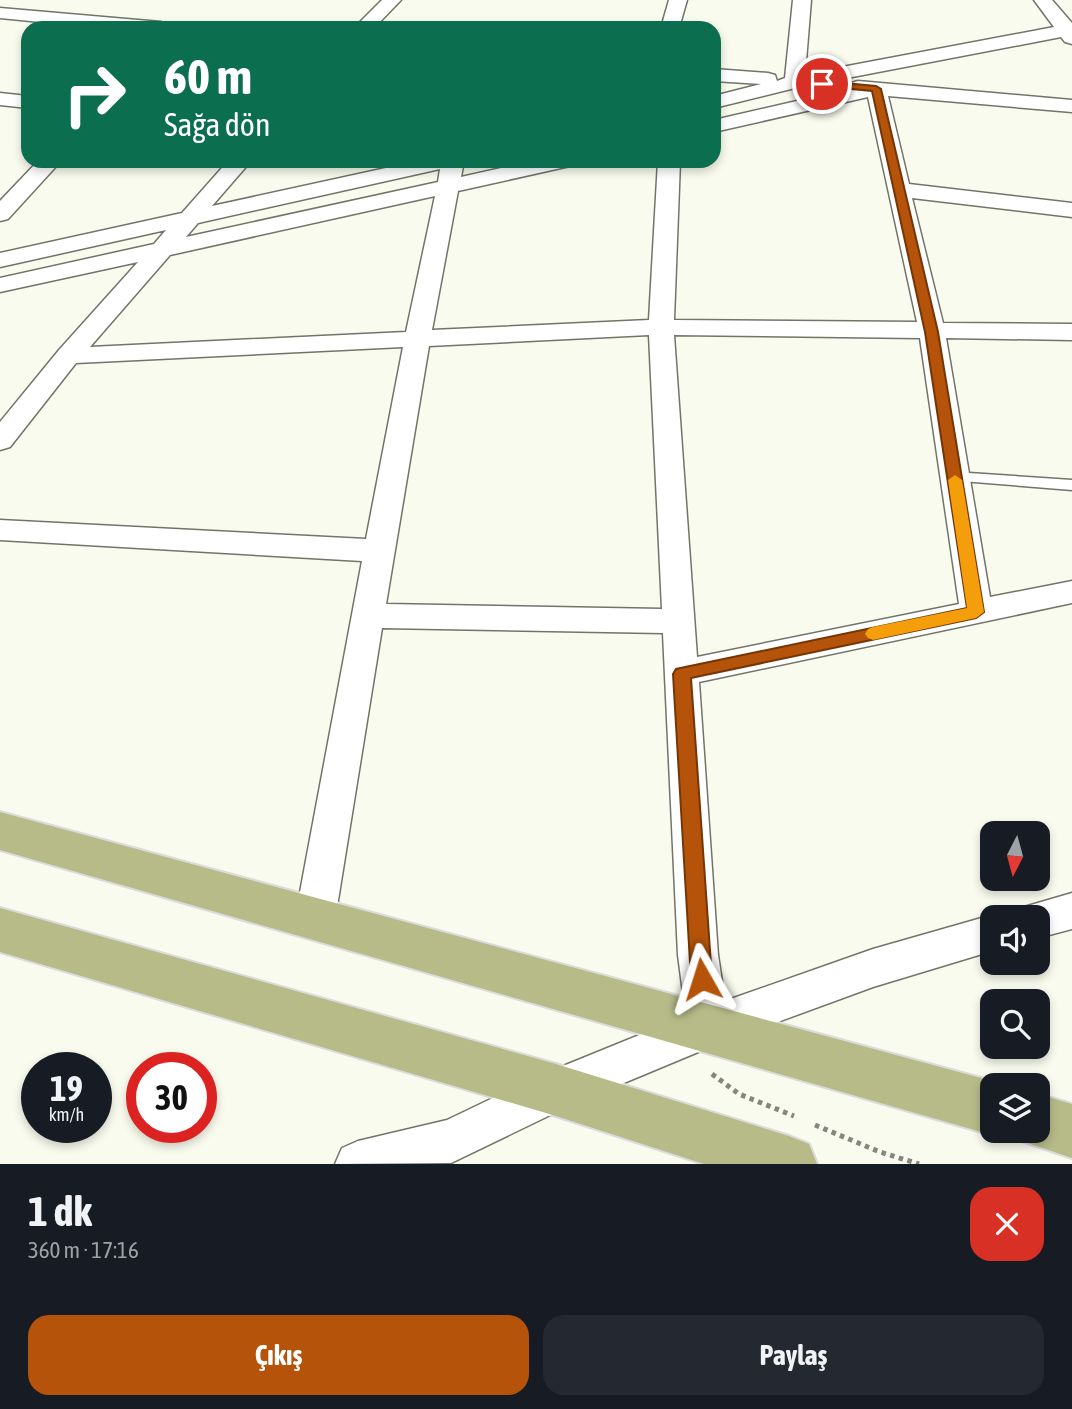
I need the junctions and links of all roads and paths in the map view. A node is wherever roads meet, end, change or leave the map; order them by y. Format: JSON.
{"nodes":[{"id":1,"x":392,"y":0,"type":"edge"},
{"id":2,"x":678,"y":0,"type":"edge"},
{"id":3,"x":802,"y":0,"type":"edge"},
{"id":4,"x":1043,"y":0,"type":"edge"},
{"id":5,"x":0,"y":13,"type":"edge"},
{"id":6,"x":86,"y":21,"type":"edge"},
{"id":7,"x":370,"y":21,"type":"edge"},
{"id":8,"x":672,"y":21,"type":"edge"},
{"id":9,"x":1070,"y":32,"type":"edge"},
{"id":10,"x":721,"y":76,"type":"edge"},
{"id":11,"x":795,"y":82,"type":"junction"},
{"id":12,"x":876,"y":89,"type":"junction"},
{"id":13,"x":0,"y":99,"type":"edge"},
{"id":14,"x":721,"y":100,"type":"edge"},
{"id":15,"x":21,"y":101,"type":"edge"},
{"id":16,"x":1072,"y":106,"type":"edge"},
{"id":17,"x":721,"y":125,"type":"edge"},
{"id":18,"x":43,"y":168,"type":"edge"},
{"id":19,"x":234,"y":168,"type":"edge"},
{"id":20,"x":474,"y":168,"type":"edge"},
{"id":21,"x":669,"y":168,"type":"edge"},
{"id":22,"x":449,"y":170,"type":"edge"},
{"id":23,"x":899,"y":190,"type":"junction"},
{"id":24,"x":1072,"y":210,"type":"edge"},
{"id":25,"x":0,"y":214,"type":"edge"},
{"id":26,"x":191,"y":216,"type":"junction"},
{"id":27,"x":162,"y":249,"type":"junction"},
{"id":28,"x":0,"y":260,"type":"edge"},
{"id":29,"x":0,"y":285,"type":"edge"},
{"id":30,"x":661,"y":327,"type":"junction"},
{"id":31,"x":932,"y":332,"type":"junction"},
{"id":32,"x":1072,"y":332,"type":"edge"},
{"id":33,"x":417,"y":339,"type":"junction"},
{"id":34,"x":68,"y":356,"type":"junction"},
{"id":35,"x":0,"y":441,"type":"edge"},
{"id":36,"x":954,"y":477,"type":"junction"},
{"id":37,"x":1072,"y":485,"type":"edge"},
{"id":38,"x":0,"y":530,"type":"edge"},
{"id":39,"x":380,"y":551,"type":"junction"},
{"id":40,"x":1070,"y":596,"type":"edge"},
{"id":41,"x":976,"y":612,"type":"junction"},
{"id":42,"x":368,"y":616,"type":"junction"},
{"id":43,"x":679,"y":621,"type":"junction"},
{"id":44,"x":682,"y":674,"type":"junction"},
{"id":45,"x":0,"y":831,"type":"edge"},
{"id":46,"x":1072,"y":911,"type":"edge"},
{"id":47,"x":1050,"y":917,"type":"edge"},
{"id":48,"x":315,"y":919,"type":"junction"},
{"id":49,"x":0,"y":930,"type":"edge"},
{"id":50,"x":980,"y":937,"type":"edge"},
{"id":51,"x":708,"y":1027,"type":"junction"},
{"id":52,"x":556,"y":1090,"type":"junction"},
{"id":53,"x":980,"y":1105,"type":"edge"},
{"id":54,"x":1050,"y":1125,"type":"edge"},
{"id":55,"x":1072,"y":1131,"type":"edge"},
{"id":56,"x":451,"y":1152,"type":"edge"},
{"id":57,"x":358,"y":1164,"type":"edge"},
{"id":58,"x":789,"y":1164,"type":"edge"}],
"edges":[{"from":1,"to":7,"type":"street"},
{"from":2,"to":8,"type":"street"},
{"from":3,"to":11,"type":"street"},
{"from":4,"to":9,"type":"street"},
{"from":5,"to":6,"type":"street"},
{"from":9,"to":11,"type":"street"},
{"from":10,"to":11,"type":"street"},
{"from":11,"to":12,"type":"street"},
{"from":11,"to":14,"type":"street"},
{"from":12,"to":16,"type":"street"},
{"from":12,"to":17,"type":"street"},
{"from":12,"to":23,"type":"street"},
{"from":13,"to":15,"type":"street"},
{"from":18,"to":25,"type":"street"},
{"from":19,"to":26,"type":"street"},
{"from":20,"to":22,"type":"street"},
{"from":21,"to":30,"type":"street"},
{"from":22,"to":26,"type":"street"},
{"from":22,"to":27,"type":"street"},
{"from":22,"to":33,"type":"street"},
{"from":23,"to":24,"type":"street"},
{"from":23,"to":31,"type":"street"},
{"from":26,"to":27,"type":"street"},
{"from":26,"to":28,"type":"street"},
{"from":27,"to":29,"type":"street"},
{"from":27,"to":34,"type":"street"},
{"from":30,"to":31,"type":"street"},
{"from":30,"to":33,"type":"street"},
{"from":30,"to":43,"type":"street"},
{"from":31,"to":32,"type":"street"},
{"from":31,"to":36,"type":"street"},
{"from":33,"to":34,"type":"street"},
{"from":33,"to":39,"type":"street"},
{"from":34,"to":35,"type":"street"},
{"from":36,"to":37,"type":"lane"},
{"from":36,"to":41,"type":"street"},
{"from":38,"to":39,"type":"street"},
{"from":39,"to":42,"type":"street"},
{"from":40,"to":41,"type":"street"},
{"from":41,"to":44,"type":"street"},
{"from":42,"to":43,"type":"street"},
{"from":42,"to":48,"type":"street"},
{"from":43,"to":44,"type":"street"},
{"from":44,"to":51,"type":"street"},
{"from":45,"to":48,"type":"main road"},
{"from":46,"to":47,"type":"street"},
{"from":48,"to":51,"type":"main road"},
{"from":49,"to":52,"type":"main road"},
{"from":50,"to":51,"type":"street"},
{"from":51,"to":52,"type":"street"},
{"from":51,"to":53,"type":"main road"},
{"from":52,"to":56,"type":"street"},
{"from":52,"to":58,"type":"main road"},
{"from":54,"to":55,"type":"main road"},
{"from":56,"to":57,"type":"street"}]}
